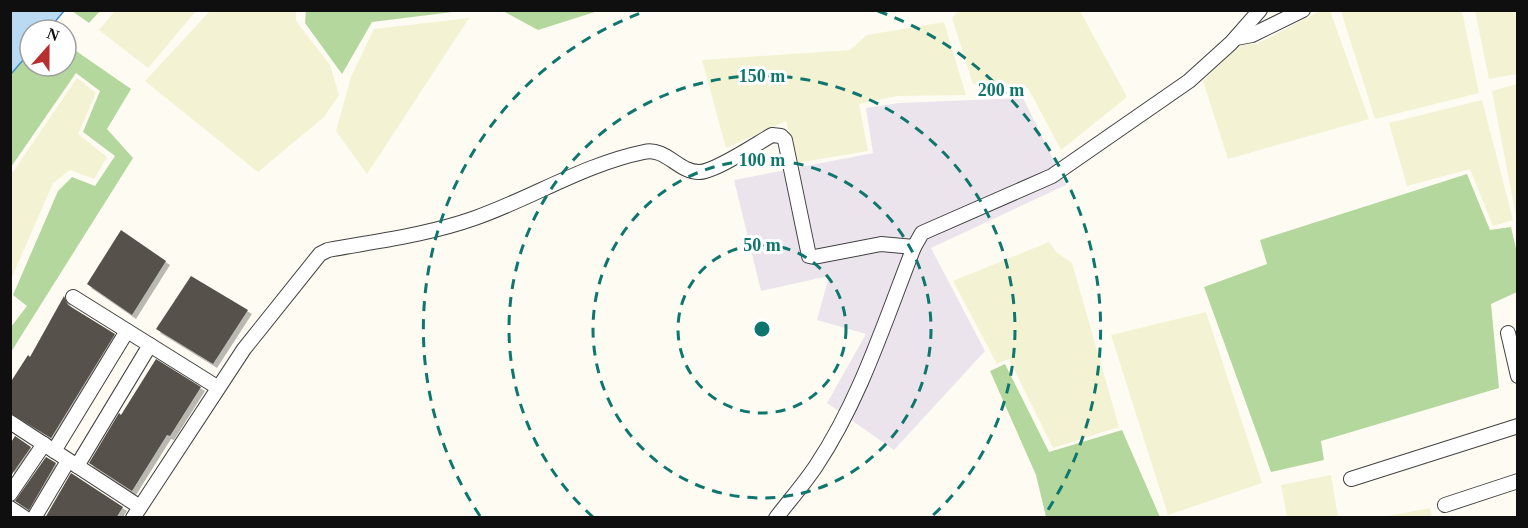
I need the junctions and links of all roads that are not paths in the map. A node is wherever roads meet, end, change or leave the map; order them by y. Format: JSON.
{"nodes":[{"id":1,"x":1260,"y":10,"type":"edge"},
{"id":2,"x":1303,"y":10,"type":"edge"},
{"id":3,"x":1236,"y":38,"type":"junction"},
{"id":4,"x":914,"y":247,"type":"junction"},
{"id":5,"x":73,"y":297,"type":"dead end"},
{"id":6,"x":127,"y":331,"type":"junction"},
{"id":7,"x":1508,"y":333,"type":"dead end"},
{"id":8,"x":150,"y":345,"type":"junction"},
{"id":9,"x":1518,"y":376,"type":"edge"},
{"id":10,"x":217,"y":387,"type":"junction"},
{"id":11,"x":1518,"y":426,"type":"edge"},
{"id":12,"x":13,"y":429,"type":"edge"},
{"id":13,"x":49,"y":448,"type":"junction"},
{"id":14,"x":72,"y":463,"type":"junction"},
{"id":15,"x":1351,"y":479,"type":"dead end"},
{"id":16,"x":1518,"y":481,"type":"edge"},
{"id":17,"x":10,"y":494,"type":"edge"},
{"id":18,"x":1445,"y":505,"type":"dead end"},
{"id":19,"x":10,"y":508,"type":"edge"},
{"id":20,"x":137,"y":512,"type":"edge"},
{"id":21,"x":25,"y":518,"type":"edge"},
{"id":22,"x":34,"y":518,"type":"edge"},
{"id":23,"x":776,"y":518,"type":"edge"}],
"edges":[{"from":1,"to":3,"type":"street"},
{"from":2,"to":3,"type":"street"},
{"from":3,"to":4,"type":"street"},
{"from":4,"to":10,"type":"street"},
{"from":4,"to":23,"type":"street"},
{"from":5,"to":6,"type":"street"},
{"from":6,"to":8,"type":"street"},
{"from":6,"to":13,"type":"street"},
{"from":7,"to":9,"type":"street"},
{"from":8,"to":10,"type":"street"},
{"from":8,"to":14,"type":"street"},
{"from":10,"to":20,"type":"street"},
{"from":11,"to":15,"type":"street"},
{"from":12,"to":13,"type":"street"},
{"from":13,"to":14,"type":"street"},
{"from":13,"to":17,"type":"street"},
{"from":14,"to":20,"type":"street"},
{"from":14,"to":22,"type":"street"},
{"from":16,"to":18,"type":"street"},
{"from":19,"to":21,"type":"street"}]}
